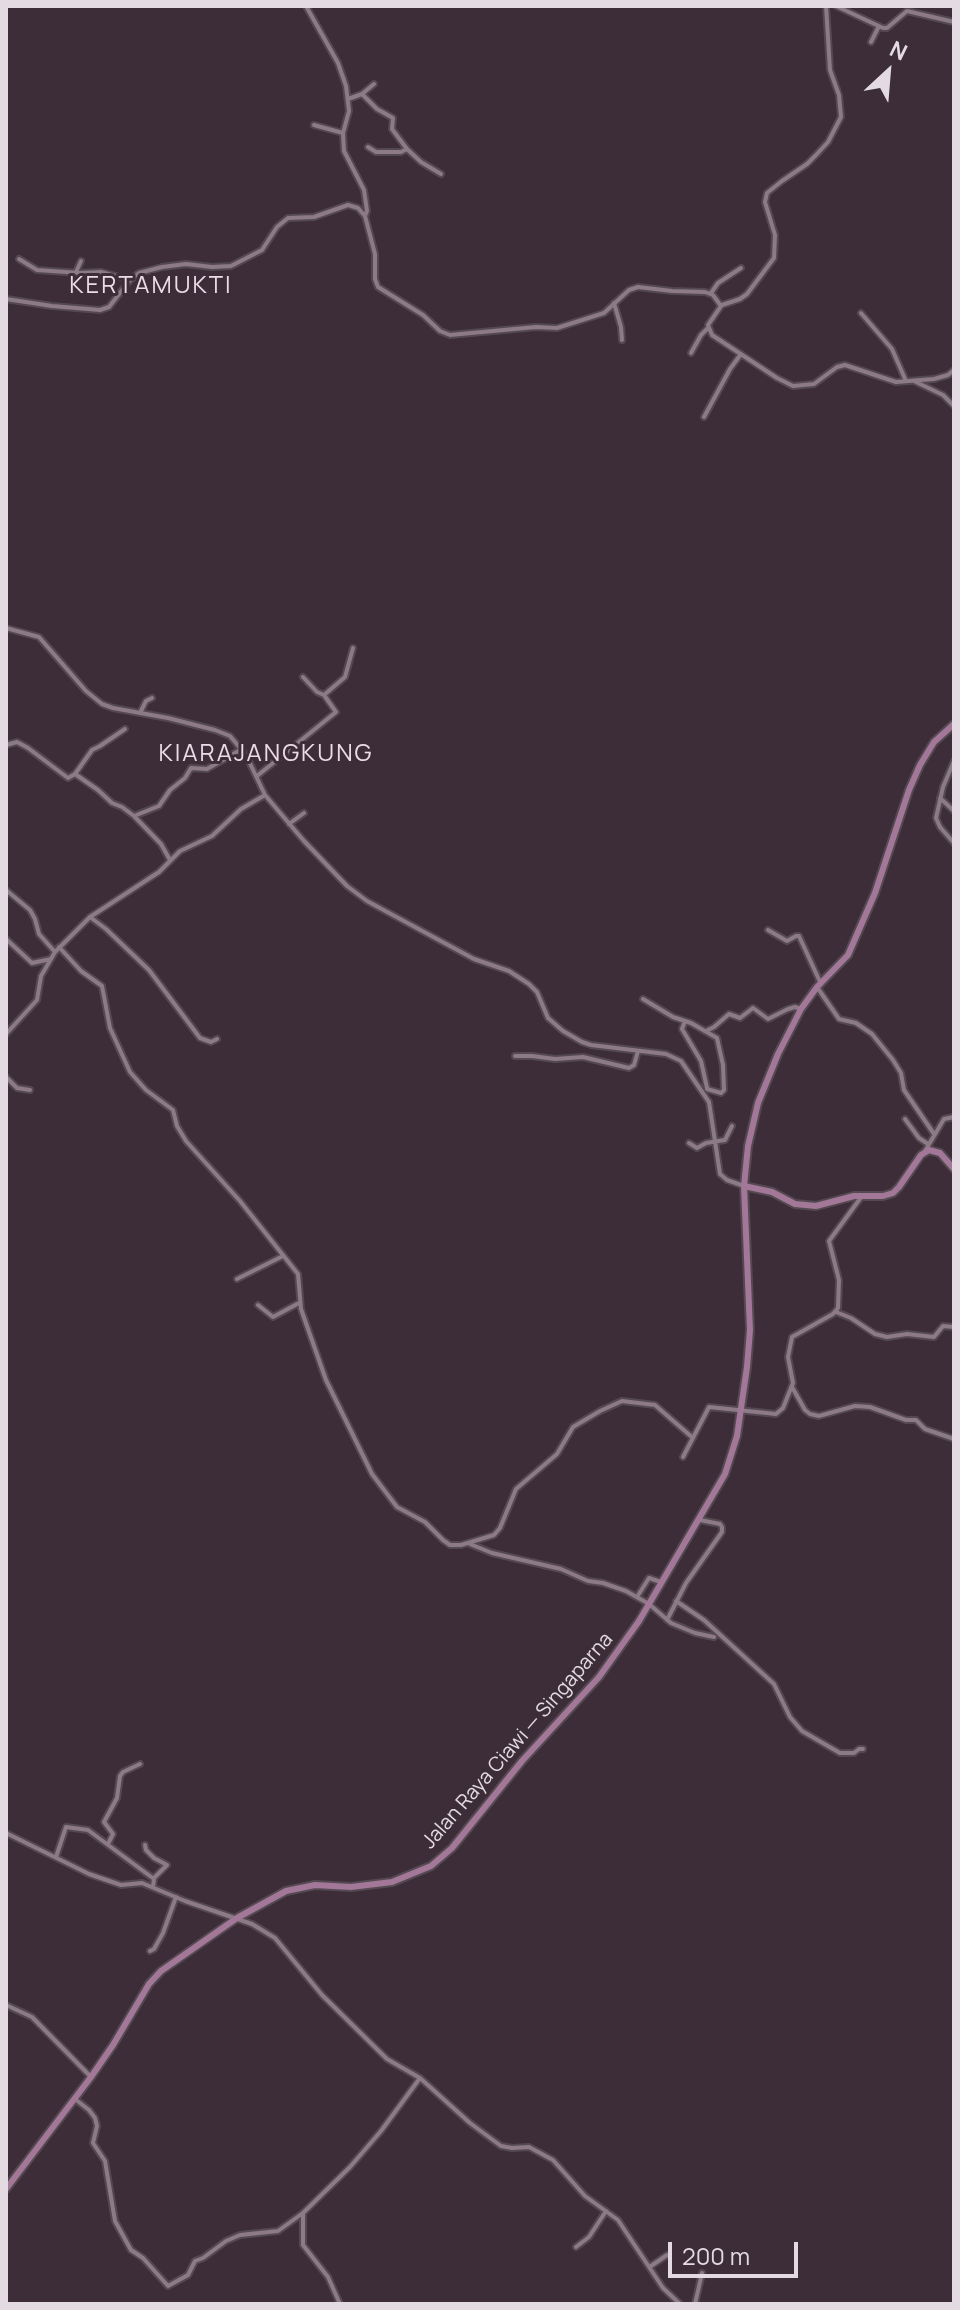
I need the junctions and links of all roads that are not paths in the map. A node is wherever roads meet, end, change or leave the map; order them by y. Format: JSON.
{"nodes":[{"id":1,"x":306,"y":6,"type":"edge"},
{"id":2,"x":826,"y":6,"type":"edge"},
{"id":3,"x":836,"y":6,"type":"edge"},
{"id":4,"x":954,"y":22,"type":"edge"},
{"id":5,"x":879,"y":26,"type":"junction"},
{"id":6,"x":871,"y":42,"type":"dead end"},
{"id":7,"x":374,"y":84,"type":"dead end"},
{"id":8,"x":362,"y":94,"type":"junction"},
{"id":9,"x":348,"y":99,"type":"junction"},
{"id":10,"x":314,"y":125,"type":"dead end"},
{"id":11,"x":343,"y":133,"type":"junction"},
{"id":12,"x":368,"y":147,"type":"dead end"},
{"id":13,"x":407,"y":149,"type":"junction"},
{"id":14,"x":441,"y":174,"type":"dead end"},
{"id":15,"x":365,"y":216,"type":"junction"},
{"id":16,"x":19,"y":259,"type":"dead end"},
{"id":17,"x":81,"y":261,"type":"dead end"},
{"id":18,"x":741,"y":268,"type":"dead end"},
{"id":19,"x":76,"y":272,"type":"junction"},
{"id":20,"x":130,"y":280,"type":"junction"},
{"id":21,"x":711,"y":293,"type":"junction"},
{"id":22,"x":6,"y":299,"type":"edge"},
{"id":23,"x":614,"y":303,"type":"junction"},
{"id":24,"x":721,"y":306,"type":"junction"},
{"id":25,"x":861,"y":313,"type":"dead end"},
{"id":26,"x":708,"y":328,"type":"junction"},
{"id":27,"x":622,"y":340,"type":"dead end"},
{"id":28,"x":691,"y":353,"type":"dead end"},
{"id":29,"x":741,"y":354,"type":"junction"},
{"id":30,"x":954,"y":370,"type":"edge"},
{"id":31,"x":909,"y":381,"type":"junction"},
{"id":32,"x":943,"y":395,"type":"junction"},
{"id":33,"x":954,"y":395,"type":"edge"},
{"id":34,"x":954,"y":406,"type":"edge"},
{"id":35,"x":704,"y":417,"type":"dead end"},
{"id":36,"x":6,"y":628,"type":"edge"},
{"id":37,"x":353,"y":648,"type":"dead end"},
{"id":38,"x":303,"y":677,"type":"dead end"},
{"id":39,"x":324,"y":695,"type":"junction"},
{"id":40,"x":152,"y":698,"type":"dead end"},
{"id":41,"x":140,"y":713,"type":"junction"},
{"id":42,"x":954,"y":724,"type":"edge"},
{"id":43,"x":125,"y":729,"type":"dead end"},
{"id":44,"x":6,"y":745,"type":"edge"},
{"id":45,"x":242,"y":749,"type":"junction"},
{"id":46,"x":954,"y":761,"type":"edge"},
{"id":47,"x":75,"y":774,"type":"junction"},
{"id":48,"x":257,"y":776,"type":"junction"},
{"id":49,"x":265,"y":795,"type":"junction"},
{"id":50,"x":940,"y":798,"type":"junction"},
{"id":51,"x":954,"y":811,"type":"edge"},
{"id":52,"x":304,"y":813,"type":"dead end"},
{"id":53,"x":134,"y":816,"type":"junction"},
{"id":54,"x":289,"y":824,"type":"junction"},
{"id":55,"x":954,"y":843,"type":"edge"},
{"id":56,"x":170,"y":860,"type":"junction"},
{"id":57,"x":6,"y":890,"type":"edge"},
{"id":58,"x":90,"y":917,"type":"junction"},
{"id":59,"x":768,"y":930,"type":"dead end"},
{"id":60,"x":6,"y":939,"type":"edge"},
{"id":61,"x":57,"y":950,"type":"junction"},
{"id":62,"x":51,"y":959,"type":"junction"},
{"id":63,"x":819,"y":986,"type":"junction"},
{"id":64,"x":643,"y":999,"type":"dead end"},
{"id":65,"x":801,"y":1009,"type":"junction"},
{"id":66,"x":685,"y":1021,"type":"junction"},
{"id":67,"x":706,"y":1031,"type":"junction"},
{"id":68,"x":6,"y":1034,"type":"edge"},
{"id":69,"x":217,"y":1039,"type":"dead end"},
{"id":70,"x":638,"y":1051,"type":"junction"},
{"id":71,"x":515,"y":1056,"type":"dead end"},
{"id":72,"x":6,"y":1077,"type":"edge"},
{"id":73,"x":30,"y":1090,"type":"dead end"},
{"id":74,"x":705,"y":1091,"type":"junction"},
{"id":75,"x":954,"y":1117,"type":"edge"},
{"id":76,"x":905,"y":1119,"type":"dead end"},
{"id":77,"x":732,"y":1126,"type":"dead end"},
{"id":78,"x":934,"y":1134,"type":"junction"},
{"id":79,"x":689,"y":1143,"type":"dead end"},
{"id":80,"x":716,"y":1143,"type":"junction"},
{"id":81,"x":926,"y":1148,"type":"junction"},
{"id":82,"x":954,"y":1169,"type":"edge"},
{"id":83,"x":744,"y":1186,"type":"junction"},
{"id":84,"x":862,"y":1196,"type":"junction"},
{"id":85,"x":283,"y":1256,"type":"junction"},
{"id":86,"x":237,"y":1279,"type":"dead end"},
{"id":87,"x":300,"y":1302,"type":"junction"},
{"id":88,"x":258,"y":1305,"type":"dead end"},
{"id":89,"x":836,"y":1312,"type":"junction"},
{"id":90,"x":954,"y":1327,"type":"edge"},
{"id":91,"x":792,"y":1387,"type":"junction"},
{"id":92,"x":741,"y":1411,"type":"junction"},
{"id":93,"x":693,"y":1438,"type":"junction"},
{"id":94,"x":954,"y":1439,"type":"edge"},
{"id":95,"x":683,"y":1457,"type":"dead end"},
{"id":96,"x":698,"y":1519,"type":"junction"},
{"id":97,"x":467,"y":1543,"type":"junction"},
{"id":98,"x":661,"y":1582,"type":"junction"},
{"id":99,"x":637,"y":1597,"type":"junction"},
{"id":100,"x":676,"y":1601,"type":"junction"},
{"id":101,"x":649,"y":1604,"type":"junction"},
{"id":102,"x":667,"y":1620,"type":"junction"},
{"id":103,"x":714,"y":1637,"type":"dead end"},
{"id":104,"x":863,"y":1749,"type":"dead end"},
{"id":105,"x":140,"y":1764,"type":"dead end"},
{"id":106,"x":6,"y":1833,"type":"edge"},
{"id":107,"x":108,"y":1844,"type":"junction"},
{"id":108,"x":143,"y":1850,"type":"dead end"},
{"id":109,"x":56,"y":1857,"type":"junction"},
{"id":110,"x":154,"y":1879,"type":"junction"},
{"id":111,"x":153,"y":1887,"type":"junction"},
{"id":112,"x":176,"y":1897,"type":"junction"},
{"id":113,"x":237,"y":1918,"type":"junction"},
{"id":114,"x":150,"y":1951,"type":"dead end"},
{"id":115,"x":6,"y":2005,"type":"edge"},
{"id":116,"x":91,"y":2077,"type":"junction"},
{"id":117,"x":420,"y":2078,"type":"junction"},
{"id":118,"x":74,"y":2099,"type":"junction"},
{"id":119,"x":6,"y":2189,"type":"edge"},
{"id":120,"x":606,"y":2211,"type":"junction"},
{"id":121,"x":303,"y":2213,"type":"junction"},
{"id":122,"x":576,"y":2247,"type":"dead end"},
{"id":123,"x":667,"y":2255,"type":"dead end"},
{"id":124,"x":651,"y":2266,"type":"junction"},
{"id":125,"x":702,"y":2273,"type":"dead end"},
{"id":126,"x":340,"y":2304,"type":"edge"},
{"id":127,"x":680,"y":2304,"type":"edge"},
{"id":128,"x":695,"y":2304,"type":"edge"}],
"edges":[{"from":1,"to":9,"type":"street"},
{"from":2,"to":24,"type":"street"},
{"from":3,"to":5,"type":"street"},
{"from":4,"to":5,"type":"street"},
{"from":5,"to":6,"type":"street"},
{"from":7,"to":8,"type":"street"},
{"from":8,"to":9,"type":"street"},
{"from":8,"to":13,"type":"street"},
{"from":9,"to":11,"type":"street"},
{"from":10,"to":11,"type":"street"},
{"from":11,"to":15,"type":"street"},
{"from":12,"to":13,"type":"street"},
{"from":13,"to":14,"type":"street"},
{"from":15,"to":20,"type":"street"},
{"from":15,"to":23,"type":"street"},
{"from":16,"to":19,"type":"street"},
{"from":17,"to":19,"type":"street"},
{"from":18,"to":21,"type":"street"},
{"from":19,"to":20,"type":"street"},
{"from":20,"to":22,"type":"street"},
{"from":21,"to":23,"type":"street"},
{"from":21,"to":24,"type":"street"},
{"from":23,"to":27,"type":"street"},
{"from":24,"to":26,"type":"street"},
{"from":25,"to":31,"type":"street"},
{"from":26,"to":28,"type":"street"},
{"from":26,"to":29,"type":"street"},
{"from":29,"to":31,"type":"street"},
{"from":29,"to":35,"type":"street"},
{"from":30,"to":31,"type":"street"},
{"from":31,"to":32,"type":"street"},
{"from":32,"to":33,"type":"street"},
{"from":32,"to":34,"type":"street"},
{"from":36,"to":41,"type":"street"},
{"from":37,"to":39,"type":"street"},
{"from":38,"to":39,"type":"street"},
{"from":39,"to":48,"type":"street"},
{"from":40,"to":41,"type":"street"},
{"from":41,"to":45,"type":"street"},
{"from":42,"to":63,"type":"main road","name":"Jalan Raya Ciawi — Singaparna"},
{"from":43,"to":47,"type":"street"},
{"from":44,"to":47,"type":"street"},
{"from":45,"to":48,"type":"street"},
{"from":45,"to":53,"type":"street"},
{"from":46,"to":50,"type":"street"},
{"from":47,"to":53,"type":"street"},
{"from":48,"to":49,"type":"street"},
{"from":49,"to":54,"type":"street"},
{"from":49,"to":56,"type":"street"},
{"from":50,"to":51,"type":"street"},
{"from":50,"to":55,"type":"street"},
{"from":52,"to":54,"type":"street"},
{"from":53,"to":56,"type":"street"},
{"from":54,"to":70,"type":"street"},
{"from":56,"to":58,"type":"street"},
{"from":57,"to":61,"type":"street"},
{"from":58,"to":61,"type":"street"},
{"from":58,"to":69,"type":"street"},
{"from":59,"to":63,"type":"street"},
{"from":60,"to":62,"type":"street"},
{"from":61,"to":62,"type":"street"},
{"from":61,"to":85,"type":"street"},
{"from":62,"to":68,"type":"street"},
{"from":63,"to":65,"type":"main road","name":"Jalan Raya Ciawi — Singaparna"},
{"from":63,"to":78,"type":"street"},
{"from":64,"to":66,"type":"street"},
{"from":65,"to":67,"type":"street"},
{"from":65,"to":83,"type":"main road","name":"Jalan Raya Ciawi — Singaparna"},
{"from":66,"to":67,"type":"street"},
{"from":66,"to":74,"type":"street"},
{"from":67,"to":74,"type":"street"},
{"from":70,"to":71,"type":"street"},
{"from":70,"to":74,"type":"street"},
{"from":72,"to":73,"type":"street"},
{"from":74,"to":80,"type":"street"},
{"from":75,"to":78,"type":"street"},
{"from":76,"to":81,"type":"street"},
{"from":77,"to":80,"type":"street"},
{"from":78,"to":81,"type":"street"},
{"from":79,"to":80,"type":"street"},
{"from":80,"to":83,"type":"street"},
{"from":81,"to":82,"type":"main road"},
{"from":81,"to":84,"type":"main road"},
{"from":83,"to":84,"type":"main road"},
{"from":83,"to":92,"type":"main road","name":"Jalan Raya Ciawi — Singaparna"},
{"from":84,"to":89,"type":"street"},
{"from":85,"to":86,"type":"street"},
{"from":85,"to":87,"type":"street"},
{"from":87,"to":88,"type":"street"},
{"from":87,"to":97,"type":"street"},
{"from":89,"to":90,"type":"street"},
{"from":89,"to":91,"type":"street"},
{"from":91,"to":92,"type":"street"},
{"from":91,"to":94,"type":"street"},
{"from":92,"to":93,"type":"street"},
{"from":92,"to":96,"type":"main road","name":"Jalan Raya Ciawi — Singaparna"},
{"from":93,"to":95,"type":"street"},
{"from":93,"to":97,"type":"street"},
{"from":96,"to":98,"type":"main road","name":"Jalan Raya Ciawi — Singaparna"},
{"from":96,"to":100,"type":"street"},
{"from":97,"to":99,"type":"street"},
{"from":98,"to":99,"type":"street"},
{"from":98,"to":101,"type":"main road","name":"Jalan Raya Ciawi — Singaparna"},
{"from":99,"to":101,"type":"street"},
{"from":100,"to":102,"type":"street"},
{"from":100,"to":104,"type":"street"},
{"from":101,"to":102,"type":"street"},
{"from":101,"to":113,"type":"main road","name":"Jalan Raya Ciawi — Singaparna"},
{"from":102,"to":103,"type":"street"},
{"from":105,"to":107,"type":"street"},
{"from":106,"to":109,"type":"street"},
{"from":107,"to":109,"type":"street"},
{"from":107,"to":110,"type":"street"},
{"from":108,"to":110,"type":"street"},
{"from":109,"to":111,"type":"street"},
{"from":110,"to":111,"type":"street"},
{"from":111,"to":112,"type":"street"},
{"from":112,"to":113,"type":"street"},
{"from":112,"to":114,"type":"street"},
{"from":113,"to":116,"type":"main road","name":"Jalan Raya Ciawi — Singaparna"},
{"from":113,"to":117,"type":"street"},
{"from":115,"to":116,"type":"street"},
{"from":116,"to":118,"type":"main road","name":"Jalan Raya Ciawi — Singaparna"},
{"from":117,"to":120,"type":"street"},
{"from":117,"to":121,"type":"street"},
{"from":118,"to":119,"type":"main road","name":"Jalan Raya Ciawi — Singaparna"},
{"from":118,"to":121,"type":"street"},
{"from":120,"to":122,"type":"street"},
{"from":120,"to":124,"type":"street"},
{"from":121,"to":126,"type":"street"},
{"from":123,"to":124,"type":"street"},
{"from":124,"to":127,"type":"street"},
{"from":125,"to":128,"type":"street"}]}
